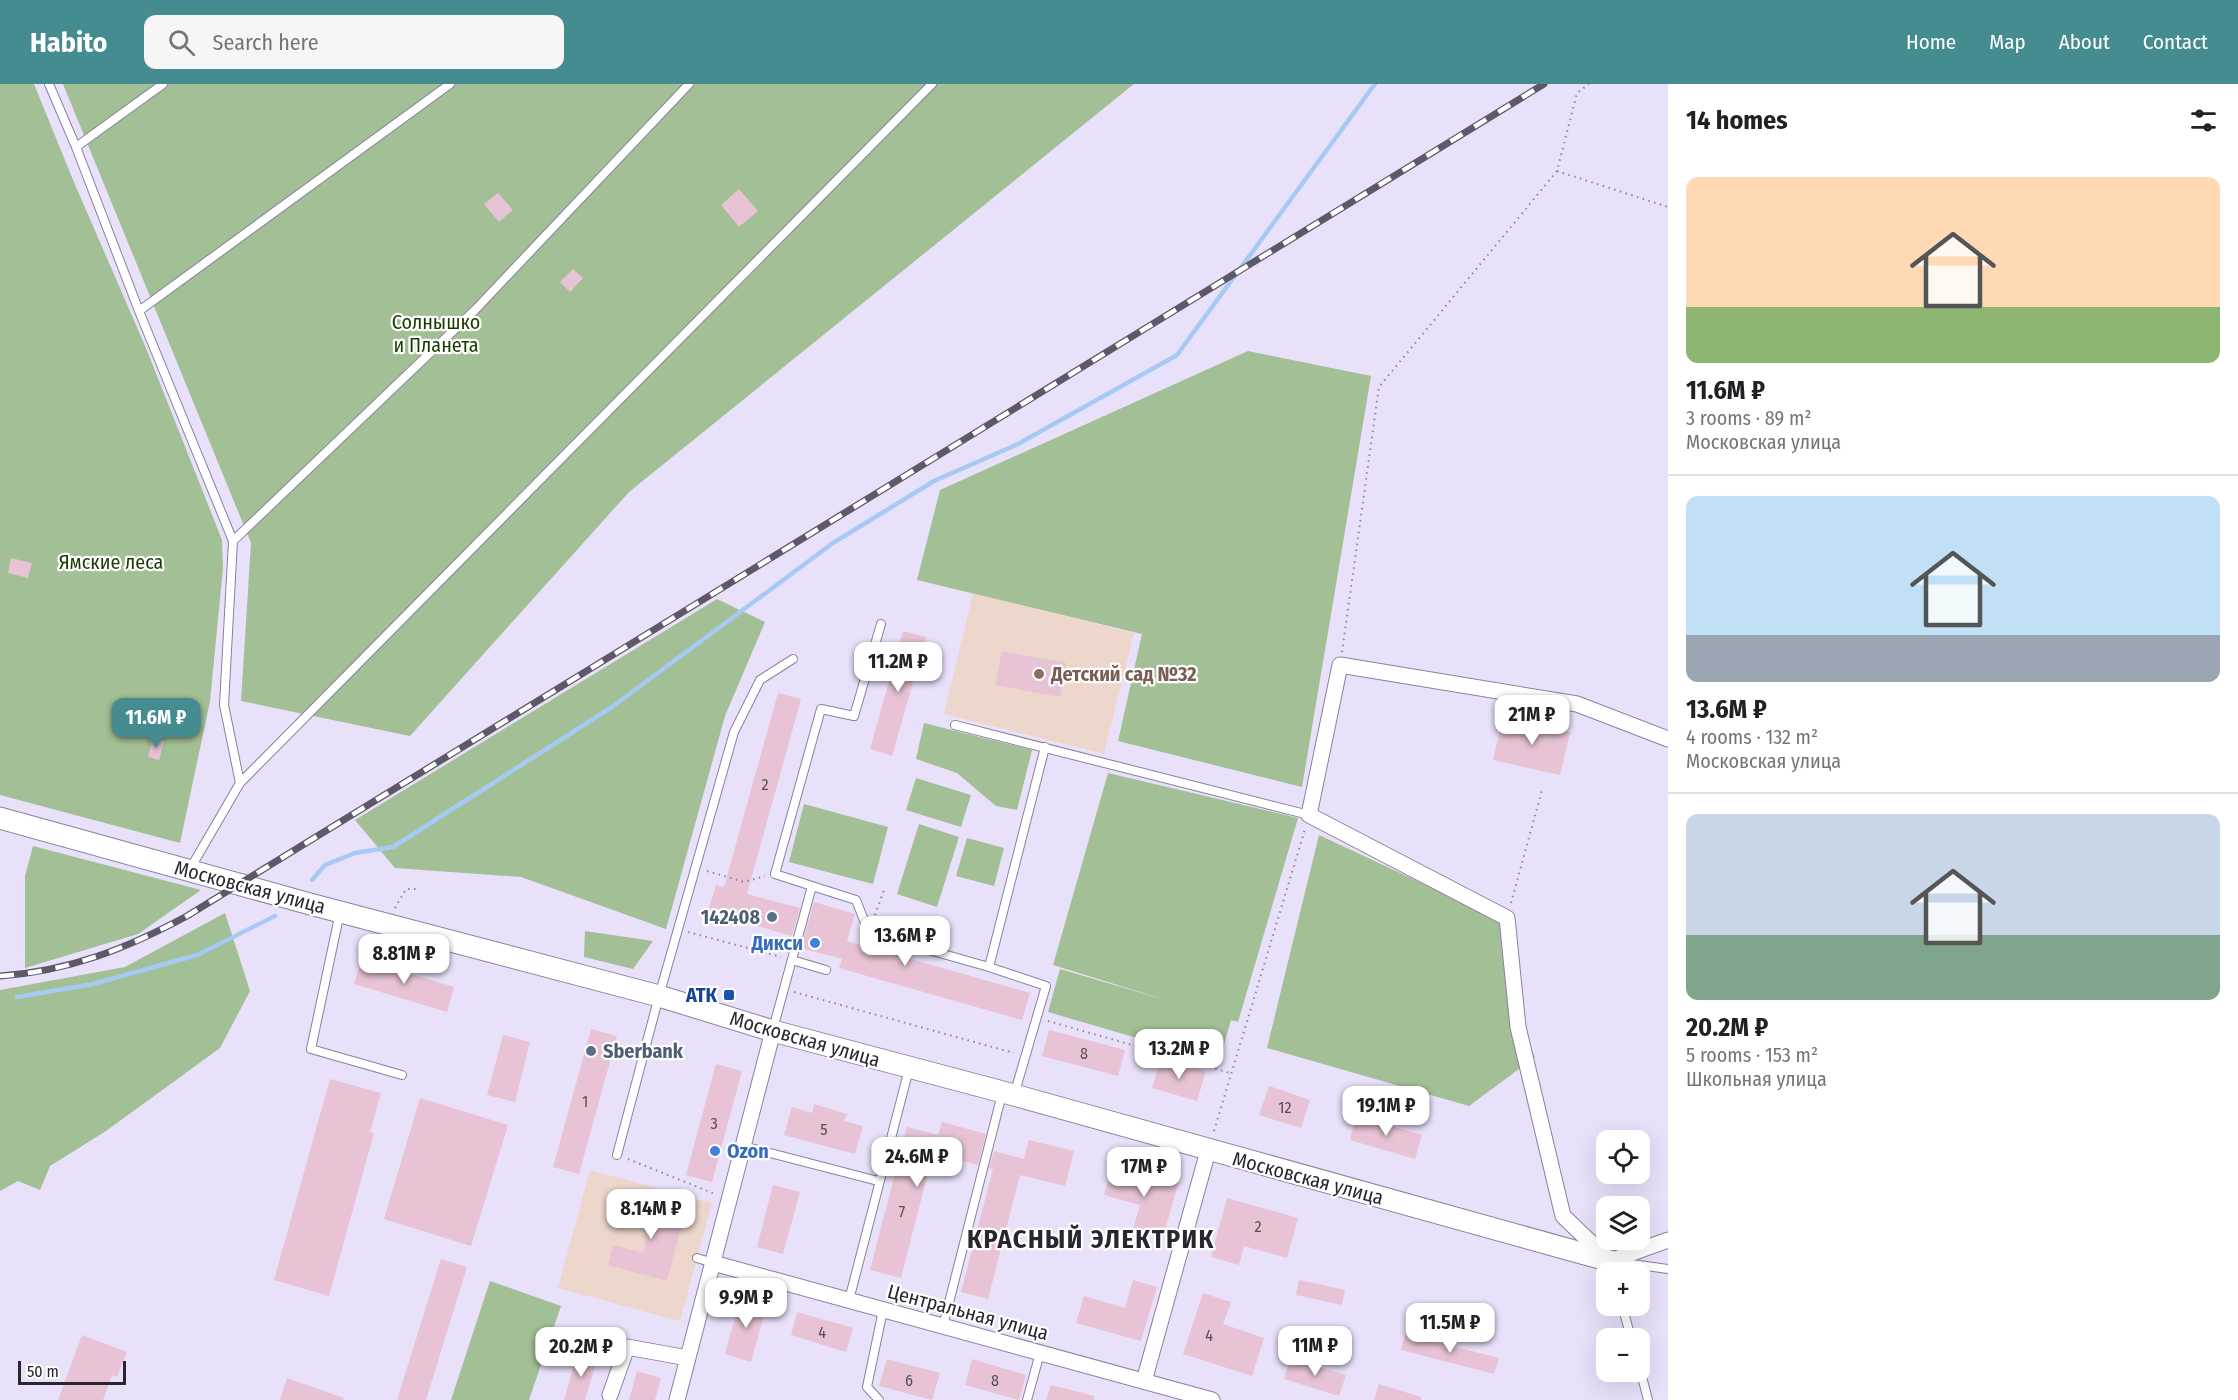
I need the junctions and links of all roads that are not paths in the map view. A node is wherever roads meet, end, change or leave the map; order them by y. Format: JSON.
{"nodes":[{"id":1,"x":49,"y":84,"type":"edge"},
{"id":2,"x":163,"y":84,"type":"edge"},
{"id":3,"x":450,"y":84,"type":"edge"},
{"id":4,"x":689,"y":84,"type":"edge"},
{"id":5,"x":932,"y":84,"type":"edge"},
{"id":6,"x":76,"y":147,"type":"junction"},
{"id":7,"x":139,"y":311,"type":"junction"},
{"id":8,"x":233,"y":542,"type":"junction"},
{"id":9,"x":881,"y":624,"type":"dead end"},
{"id":10,"x":793,"y":659,"type":"dead end"},
{"id":11,"x":955,"y":725,"type":"dead end"},
{"id":12,"x":1668,"y":739,"type":"edge"},
{"id":13,"x":1045,"y":747,"type":"junction"},
{"id":14,"x":240,"y":783,"type":"junction"},
{"id":15,"x":1309,"y":815,"type":"junction"},
{"id":16,"x":0,"y":818,"type":"edge"},
{"id":17,"x":189,"y":870,"type":"junction"},
{"id":18,"x":812,"y":886,"type":"junction"},
{"id":19,"x":340,"y":911,"type":"junction"},
{"id":20,"x":792,"y":960,"type":"junction"},
{"id":21,"x":989,"y":967,"type":"junction"},
{"id":22,"x":826,"y":970,"type":"dead end"},
{"id":23,"x":659,"y":996,"type":"junction"},
{"id":24,"x":773,"y":1031,"type":"junction"},
{"id":25,"x":909,"y":1067,"type":"junction"},
{"id":26,"x":402,"y":1075,"type":"dead end"},
{"id":27,"x":1008,"y":1094,"type":"junction"},
{"id":28,"x":743,"y":1146,"type":"junction"},
{"id":29,"x":1208,"y":1151,"type":"junction"},
{"id":30,"x":617,"y":1155,"type":"road end"},
{"id":31,"x":878,"y":1181,"type":"junction"},
{"id":32,"x":1668,"y":1240,"type":"edge"},
{"id":33,"x":697,"y":1258,"type":"dead end"},
{"id":34,"x":1596,"y":1262,"type":"edge"},
{"id":35,"x":1607,"y":1262,"type":"edge"},
{"id":36,"x":1622,"y":1262,"type":"edge"},
{"id":37,"x":713,"y":1263,"type":"junction"},
{"id":38,"x":1650,"y":1268,"type":"edge"},
{"id":39,"x":1668,"y":1269,"type":"edge"},
{"id":40,"x":849,"y":1300,"type":"junction"},
{"id":41,"x":882,"y":1310,"type":"junction"},
{"id":42,"x":943,"y":1326,"type":"junction"},
{"id":43,"x":1040,"y":1353,"type":"junction"},
{"id":44,"x":688,"y":1358,"type":"junction"},
{"id":45,"x":1144,"y":1381,"type":"junction"},
{"id":46,"x":1643,"y":1382,"type":"edge"},
{"id":47,"x":610,"y":1395,"type":"dead end"},
{"id":48,"x":677,"y":1400,"type":"edge"},
{"id":49,"x":879,"y":1400,"type":"edge"},
{"id":50,"x":1027,"y":1400,"type":"edge"},
{"id":51,"x":1212,"y":1400,"type":"edge"},
{"id":52,"x":1648,"y":1400,"type":"edge"}],
"edges":[{"from":1,"to":6,"type":"lane"},
{"from":2,"to":6,"type":"lane"},
{"from":3,"to":7,"type":"lane"},
{"from":4,"to":8,"type":"lane"},
{"from":5,"to":14,"type":"lane"},
{"from":6,"to":7,"type":"lane"},
{"from":7,"to":8,"type":"lane"},
{"from":8,"to":14,"type":"lane"},
{"from":9,"to":18,"type":"lane"},
{"from":10,"to":23,"type":"lane"},
{"from":11,"to":13,"type":"lane"},
{"from":12,"to":15,"type":"street"},
{"from":13,"to":15,"type":"lane"},
{"from":13,"to":21,"type":"lane"},
{"from":14,"to":17,"type":"lane"},
{"from":15,"to":35,"type":"street"},
{"from":16,"to":17,"type":"street","name":"Московская улица"},
{"from":17,"to":19,"type":"street","name":"Московская улица"},
{"from":18,"to":20,"type":"lane"},
{"from":18,"to":21,"type":"lane"},
{"from":19,"to":23,"type":"street","name":"Московская улица"},
{"from":19,"to":26,"type":"lane"},
{"from":20,"to":22,"type":"lane"},
{"from":20,"to":24,"type":"lane"},
{"from":21,"to":27,"type":"lane"},
{"from":23,"to":24,"type":"street","name":"Московская улица"},
{"from":23,"to":30,"type":"lane"},
{"from":24,"to":25,"type":"street","name":"Московская улица"},
{"from":24,"to":28,"type":"street"},
{"from":25,"to":27,"type":"street","name":"Московская улица"},
{"from":25,"to":31,"type":"lane"},
{"from":27,"to":29,"type":"street","name":"Московская улица"},
{"from":27,"to":42,"type":"lane"},
{"from":28,"to":31,"type":"lane"},
{"from":28,"to":37,"type":"street"},
{"from":29,"to":34,"type":"street","name":"Московская улица"},
{"from":29,"to":45,"type":"street"},
{"from":31,"to":40,"type":"lane"},
{"from":32,"to":36,"type":"street"},
{"from":33,"to":37,"type":"lane"},
{"from":37,"to":40,"type":"street","name":"Центральная улица"},
{"from":37,"to":44,"type":"street"},
{"from":38,"to":39,"type":"lane"},
{"from":40,"to":41,"type":"street","name":"Центральная улица"},
{"from":41,"to":42,"type":"street","name":"Центральная улица"},
{"from":41,"to":49,"type":"lane"},
{"from":42,"to":43,"type":"street","name":"Центральная улица"},
{"from":43,"to":45,"type":"street","name":"Центральная улица"},
{"from":43,"to":50,"type":"lane"},
{"from":44,"to":47,"type":"street"},
{"from":44,"to":48,"type":"street"},
{"from":45,"to":51,"type":"street","name":"Центральная улица"},
{"from":46,"to":52,"type":"lane"}]}
